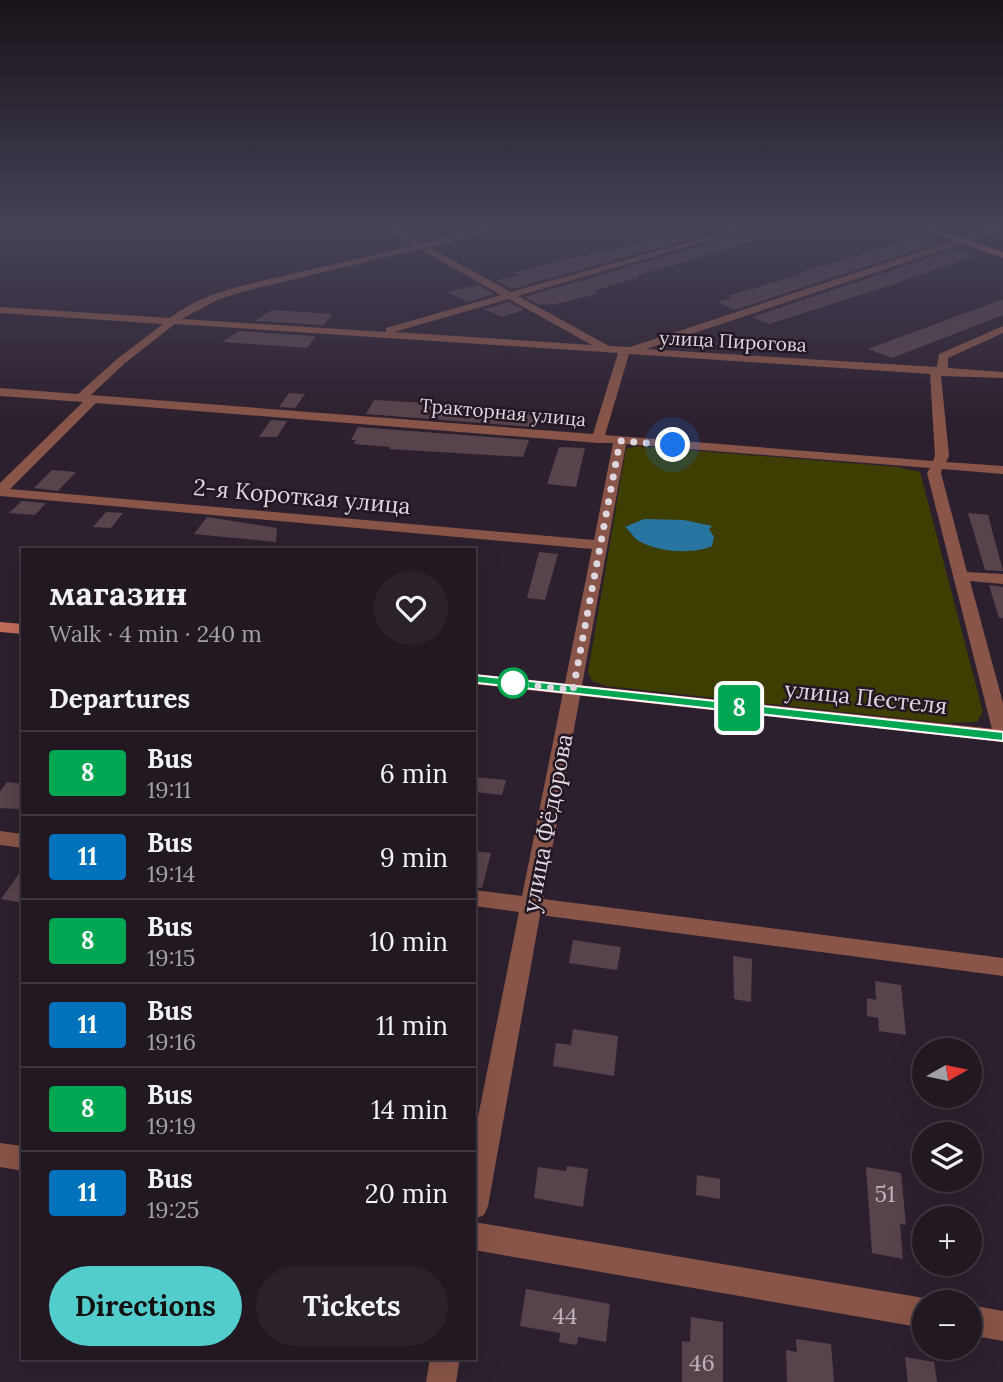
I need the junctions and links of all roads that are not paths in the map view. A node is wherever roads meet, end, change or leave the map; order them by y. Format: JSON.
{"nodes":[{"id":1,"x":240,"y":291,"type":"edge"},
{"id":2,"x":504,"y":291,"type":"edge"},
{"id":3,"x":522,"y":291,"type":"edge"},
{"id":4,"x":806,"y":291,"type":"edge"},
{"id":5,"x":510,"y":295,"type":"junction"},
{"id":6,"x":0,"y":310,"type":"edge"},
{"id":7,"x":173,"y":320,"type":"junction"},
{"id":8,"x":1003,"y":329,"type":"edge"},
{"id":9,"x":386,"y":334,"type":"junction"},
{"id":10,"x":624,"y":352,"type":"junction"},
{"id":11,"x":942,"y":370,"type":"junction"},
{"id":12,"x":1003,"y":374,"type":"edge"},
{"id":13,"x":0,"y":392,"type":"edge"},
{"id":14,"x":87,"y":398,"type":"junction"},
{"id":15,"x":598,"y":439,"type":"junction"},
{"id":16,"x":620,"y":441,"type":"junction"},
{"id":17,"x":937,"y":465,"type":"junction"},
{"id":18,"x":1003,"y":470,"type":"edge"},
{"id":19,"x":0,"y":491,"type":"edge"},
{"id":20,"x":601,"y":545,"type":"junction"},
{"id":21,"x":961,"y":576,"type":"junction"},
{"id":22,"x":1003,"y":579,"type":"edge"},
{"id":23,"x":0,"y":627,"type":"edge"},
{"id":24,"x":21,"y":629,"type":"edge"},
{"id":25,"x":476,"y":679,"type":"edge"},
{"id":26,"x":573,"y":690,"type":"junction"},
{"id":27,"x":1003,"y":736,"type":"edge"},
{"id":28,"x":0,"y":838,"type":"edge"},
{"id":29,"x":21,"y":841,"type":"edge"},
{"id":30,"x":476,"y":898,"type":"edge"},
{"id":31,"x":532,"y":906,"type":"junction"},
{"id":32,"x":1003,"y":967,"type":"edge"},
{"id":33,"x":0,"y":1155,"type":"edge"},
{"id":34,"x":21,"y":1159,"type":"edge"},
{"id":35,"x":476,"y":1196,"type":"edge"},
{"id":36,"x":476,"y":1236,"type":"edge"},
{"id":37,"x":912,"y":1311,"type":"edge"},
{"id":38,"x":982,"y":1323,"type":"edge"},
{"id":39,"x":1003,"y":1326,"type":"edge"},
{"id":40,"x":445,"y":1360,"type":"edge"},
{"id":41,"x":440,"y":1382,"type":"edge"}],
"edges":[{"from":1,"to":7,"type":"street"},
{"from":2,"to":5,"type":"street"},
{"from":3,"to":5,"type":"street"},
{"from":4,"to":10,"type":"street"},
{"from":5,"to":9,"type":"street"},
{"from":5,"to":10,"type":"street"},
{"from":6,"to":7,"type":"street","name":"улица Пирогова"},
{"from":7,"to":9,"type":"street","name":"улица Пирогова"},
{"from":7,"to":14,"type":"street"},
{"from":8,"to":11,"type":"street"},
{"from":9,"to":10,"type":"street","name":"улица Пирогова"},
{"from":10,"to":11,"type":"street","name":"улица Пирогова"},
{"from":10,"to":15,"type":"street"},
{"from":11,"to":12,"type":"street","name":"улица Пирогова"},
{"from":11,"to":17,"type":"street"},
{"from":13,"to":14,"type":"street","name":"Тракторная улица"},
{"from":14,"to":15,"type":"street","name":"Тракторная улица"},
{"from":14,"to":19,"type":"street"},
{"from":15,"to":16,"type":"street","name":"Тракторная улица"},
{"from":16,"to":17,"type":"street","name":"Тракторная улица"},
{"from":16,"to":20,"type":"street","name":"улица Фёдорова"},
{"from":17,"to":18,"type":"street","name":"Тракторная улица"},
{"from":17,"to":21,"type":"street"},
{"from":19,"to":20,"type":"street","name":"2-я Короткая улица"},
{"from":20,"to":26,"type":"street","name":"улица Фёдорова"},
{"from":21,"to":22,"type":"street"},
{"from":21,"to":27,"type":"street"},
{"from":23,"to":24,"type":"street"},
{"from":25,"to":26,"type":"street","name":"улица Пестеля"},
{"from":26,"to":27,"type":"street","name":"улица Пестеля"},
{"from":26,"to":31,"type":"street","name":"улица Фёдорова"},
{"from":28,"to":29,"type":"street"},
{"from":30,"to":31,"type":"street"},
{"from":31,"to":32,"type":"street"},
{"from":31,"to":35,"type":"street","name":"улица Фёдорова"},
{"from":33,"to":34,"type":"street"},
{"from":36,"to":37,"type":"street"},
{"from":38,"to":39,"type":"street"},
{"from":40,"to":41,"type":"street"}]}
